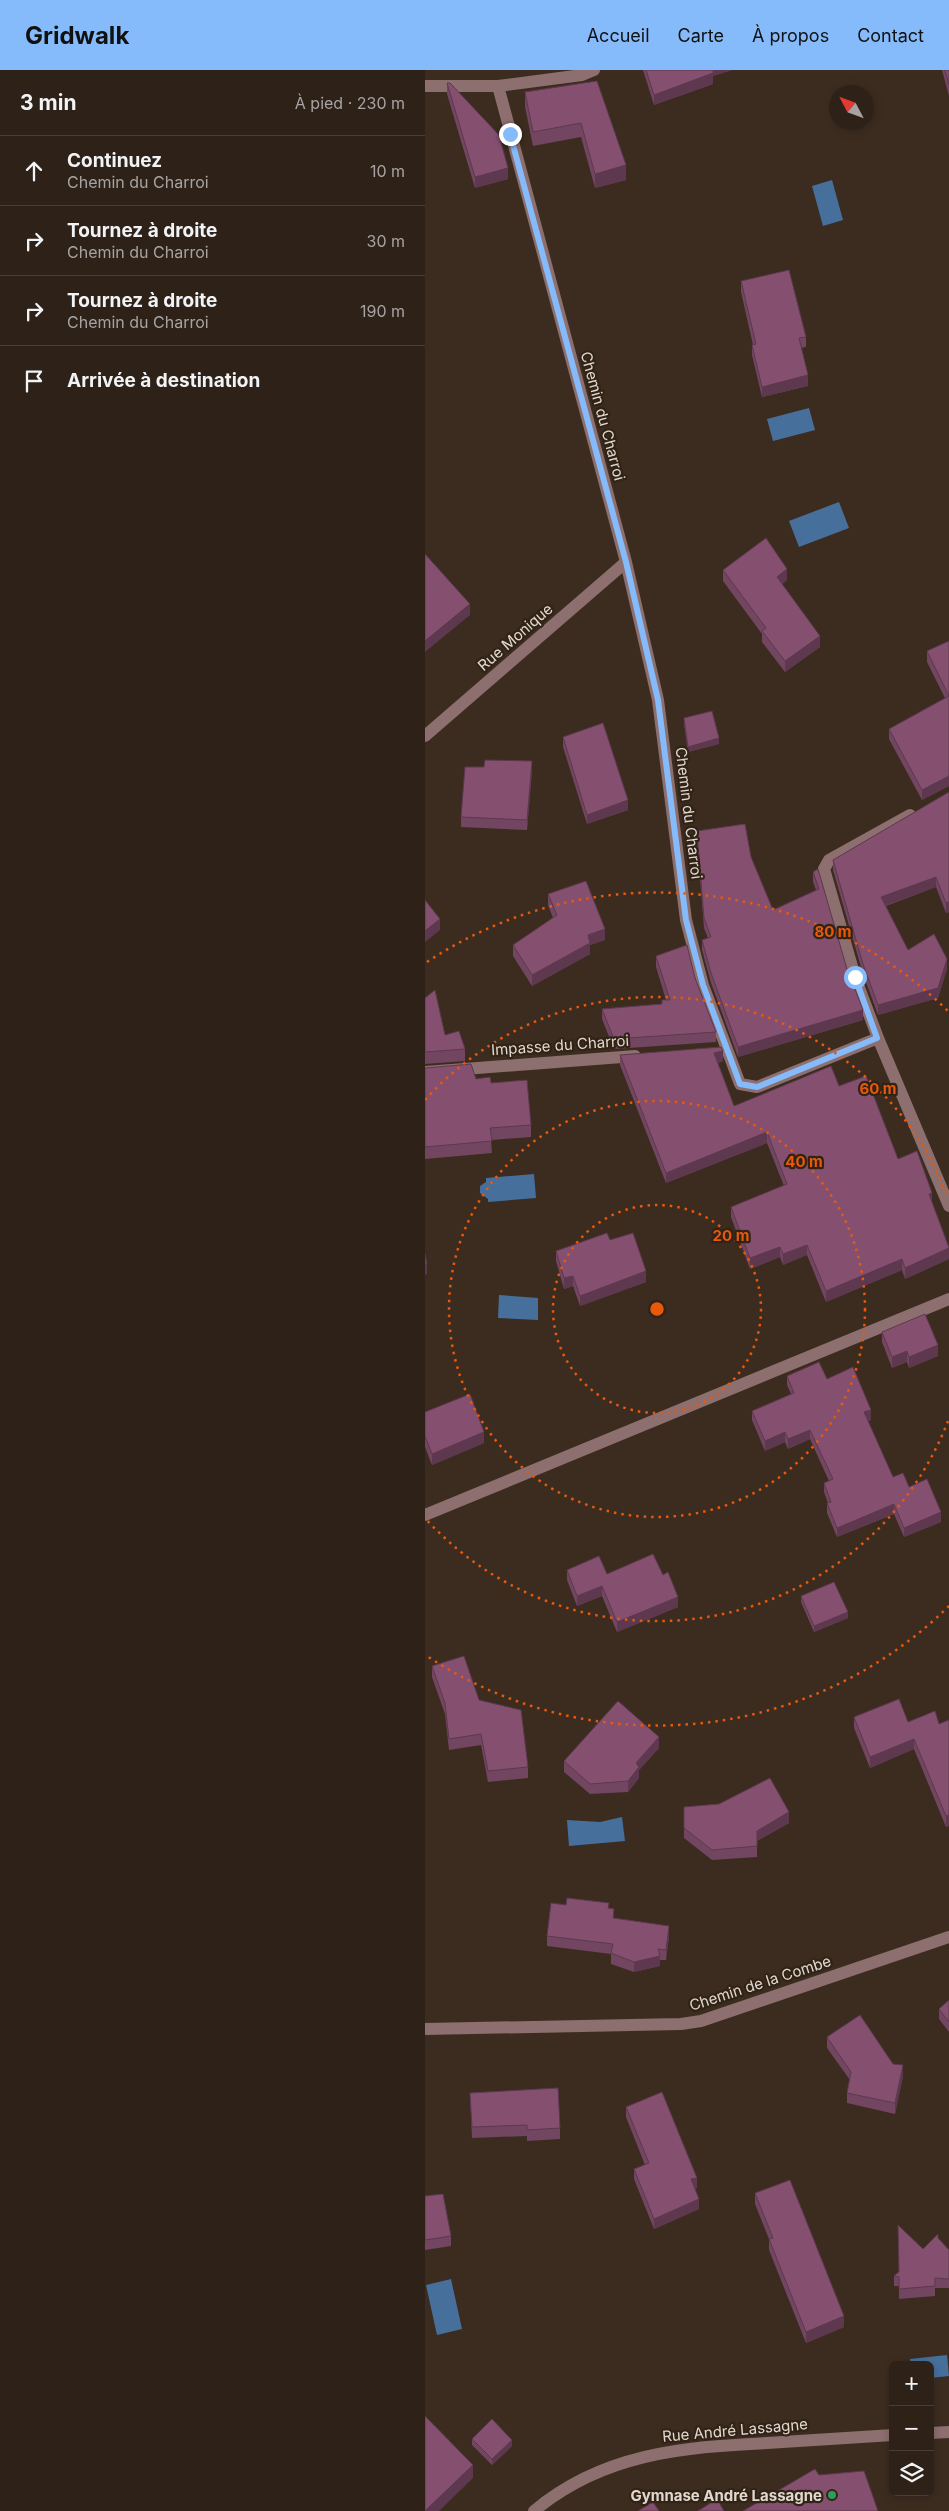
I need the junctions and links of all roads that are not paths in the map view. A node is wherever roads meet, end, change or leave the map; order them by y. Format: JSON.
{"nodes":[{"id":1,"x":594,"y":70,"type":"edge"},
{"id":2,"x":425,"y":86,"type":"edge"},
{"id":3,"x":498,"y":86,"type":"junction"},
{"id":4,"x":626,"y":562,"type":"junction"},
{"id":5,"x":425,"y":736,"type":"edge"},
{"id":6,"x":923,"y":808,"type":"edge"},
{"id":7,"x":877,"y":1038,"type":"junction"},
{"id":8,"x":649,"y":1055,"type":"edge"},
{"id":9,"x":425,"y":1072,"type":"edge"},
{"id":10,"x":944,"y":1177,"type":"edge"},
{"id":11,"x":949,"y":1206,"type":"edge"},
{"id":12,"x":949,"y":1299,"type":"edge"},
{"id":13,"x":425,"y":1515,"type":"edge"},
{"id":14,"x":949,"y":1937,"type":"edge"},
{"id":15,"x":425,"y":2029,"type":"edge"},
{"id":16,"x":949,"y":2432,"type":"edge"},
{"id":17,"x":934,"y":2433,"type":"edge"},
{"id":18,"x":889,"y":2435,"type":"edge"},
{"id":19,"x":534,"y":2511,"type":"edge"}],
"edges":[{"from":1,"to":3,"type":"street"},
{"from":2,"to":3,"type":"street"},
{"from":3,"to":4,"type":"street","name":"Chemin du Charroi"},
{"from":4,"to":5,"type":"street","name":"Rue Monique"},
{"from":4,"to":7,"type":"street","name":"Chemin du Charroi"},
{"from":6,"to":7,"type":"street"},
{"from":7,"to":10,"type":"street"},
{"from":8,"to":9,"type":"street","name":"Impasse du Charroi"},
{"from":10,"to":11,"type":"street"},
{"from":12,"to":13,"type":"street"},
{"from":14,"to":15,"type":"street","name":"Chemin de la Combe"},
{"from":16,"to":17,"type":"street"},
{"from":18,"to":19,"type":"street","name":"Rue André Lassagne"}]}
